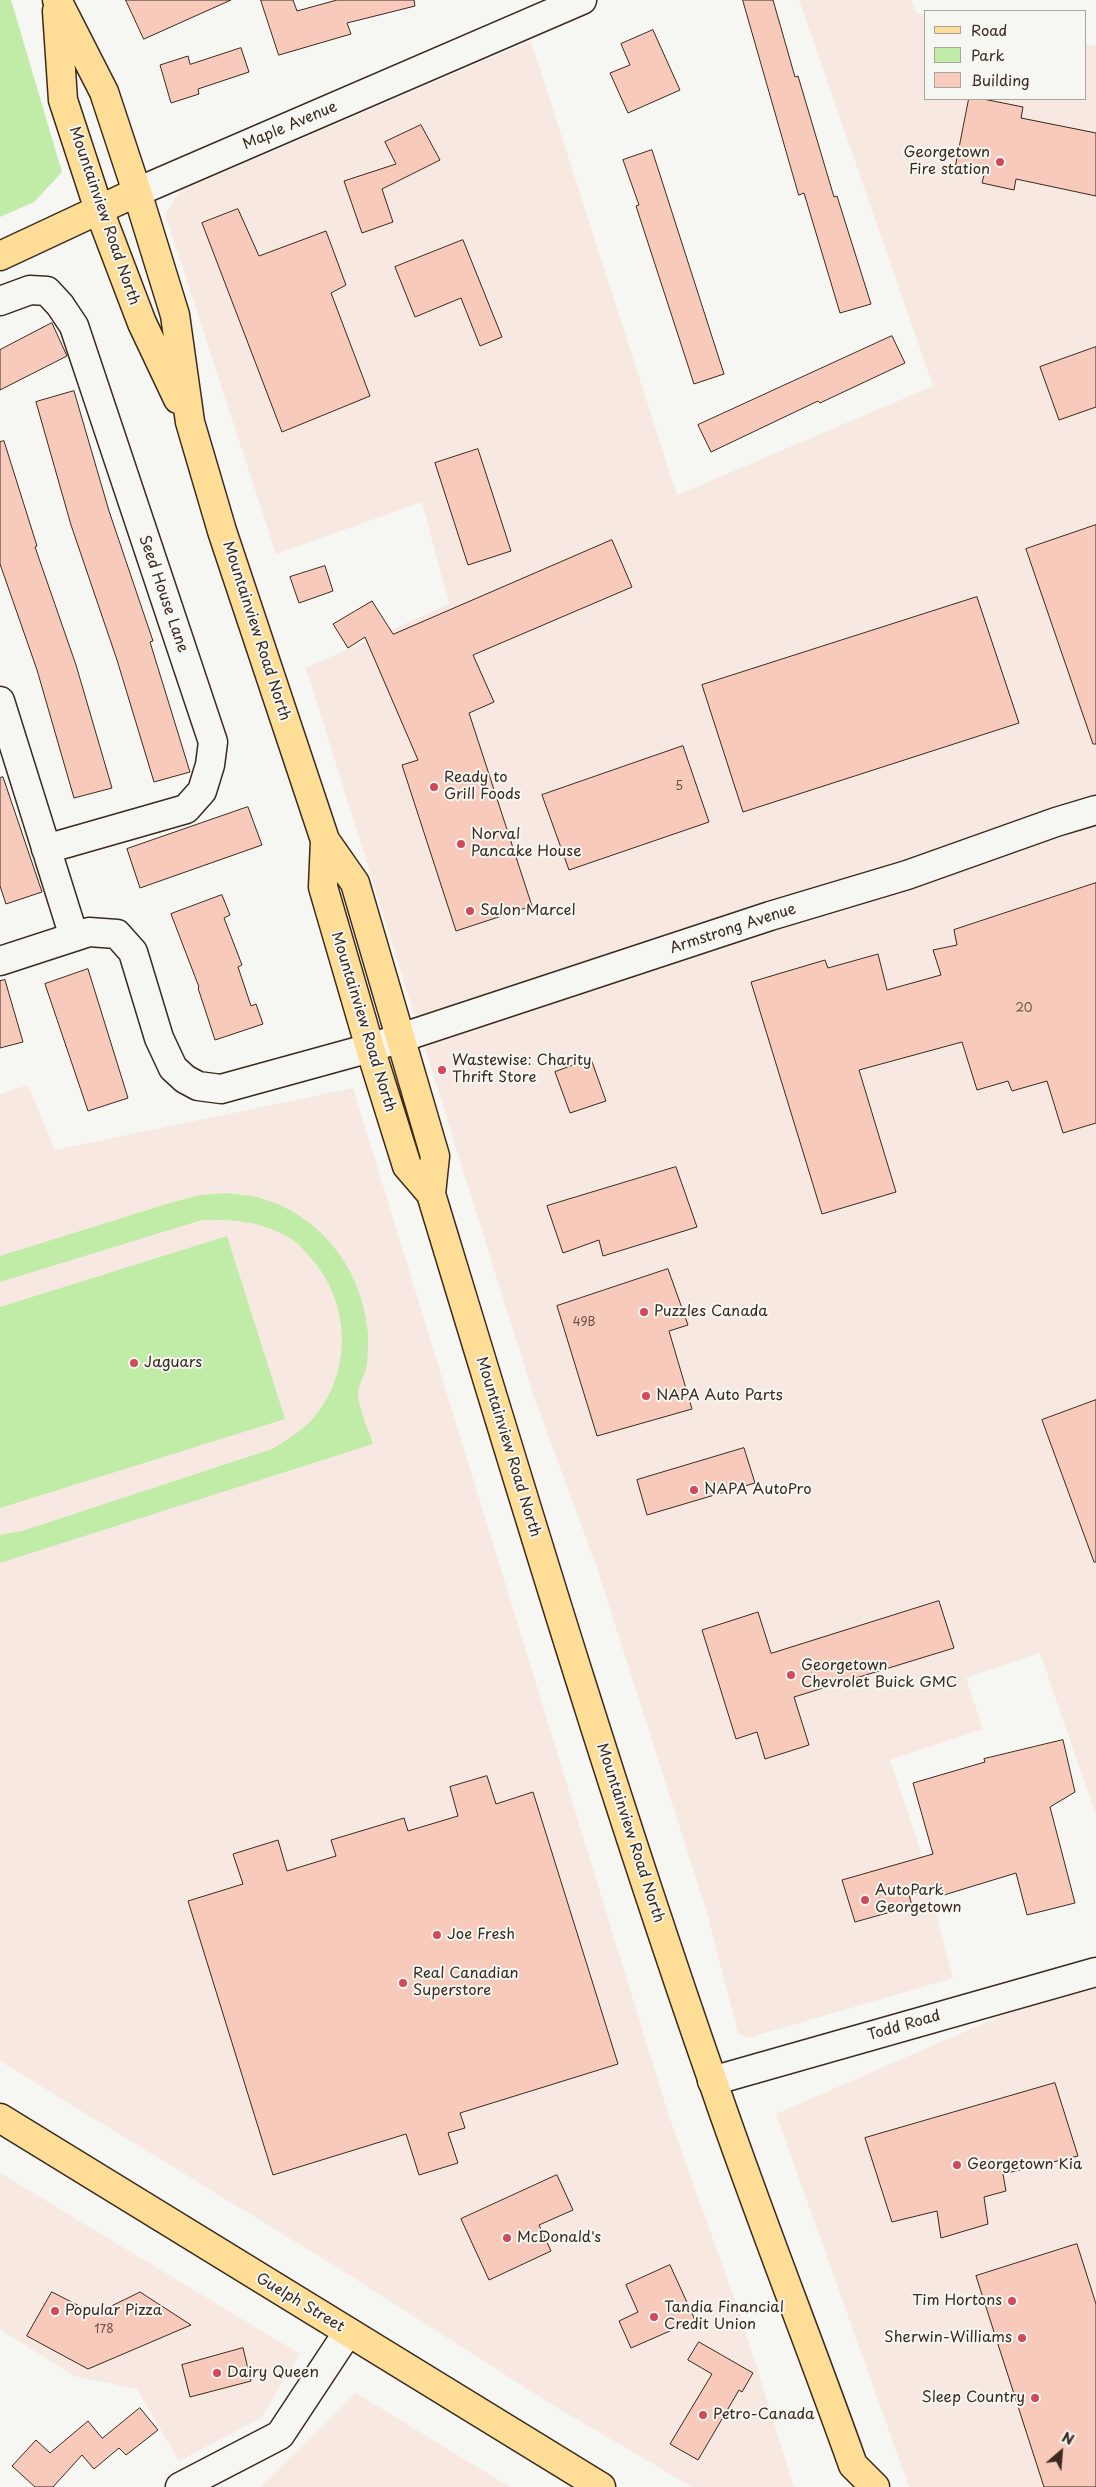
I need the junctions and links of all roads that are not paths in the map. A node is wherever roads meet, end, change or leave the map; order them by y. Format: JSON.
{"nodes":[{"id":1,"x":57,"y":0,"type":"edge"},
{"id":2,"x":582,"y":0,"type":"edge"},
{"id":3,"x":137,"y":192,"type":"junction"},
{"id":4,"x":100,"y":210,"type":"junction"},
{"id":5,"x":0,"y":256,"type":"edge"},
{"id":6,"x":0,"y":302,"type":"edge"},
{"id":7,"x":190,"y":422,"type":"junction"},
{"id":8,"x":0,"y":702,"type":"edge"},
{"id":9,"x":1096,"y":810,"type":"edge"},
{"id":10,"x":325,"y":840,"type":"junction"},
{"id":11,"x":46,"y":850,"type":"junction"},
{"id":12,"x":74,"y":937,"type":"junction"},
{"id":13,"x":0,"y":961,"type":"edge"},
{"id":14,"x":400,"y":1038,"type":"junction"},
{"id":15,"x":370,"y":1048,"type":"junction"},
{"id":16,"x":431,"y":1194,"type":"junction"},
{"id":17,"x":1096,"y":1972,"type":"edge"},
{"id":18,"x":712,"y":2081,"type":"junction"},
{"id":19,"x":0,"y":2118,"type":"edge"},
{"id":20,"x":348,"y":2332,"type":"junction"},
{"id":21,"x":851,"y":2476,"type":"edge"},
{"id":22,"x":180,"y":2487,"type":"edge"},
{"id":23,"x":601,"y":2487,"type":"edge"},
{"id":24,"x":875,"y":2487,"type":"edge"}],
"edges":[{"from":1,"to":3,"type":"main road","name":"Mountainview Road North"},
{"from":1,"to":4,"type":"main road","name":"Mountainview Road North"},
{"from":2,"to":3,"type":"street","name":"Maple Avenue"},
{"from":3,"to":4,"type":"main road","name":"Maple Avenue"},
{"from":3,"to":7,"type":"main road","name":"Mountainview Road North"},
{"from":4,"to":5,"type":"main road","name":"Maple Avenue"},
{"from":4,"to":7,"type":"main road","name":"Mountainview Road North"},
{"from":6,"to":11,"type":"street","name":"Seed House Lane"},
{"from":7,"to":10,"type":"main road","name":"Mountainview Road North"},
{"from":8,"to":11,"type":"street"},
{"from":9,"to":14,"type":"street","name":"Armstrong Avenue"},
{"from":10,"to":14,"type":"main road","name":"Mountainview Road North"},
{"from":10,"to":15,"type":"main road","name":"Mountainview Road North"},
{"from":11,"to":12,"type":"street"},
{"from":12,"to":13,"type":"street","name":"Armstrong Avenue"},
{"from":12,"to":15,"type":"street","name":"Armstrong Avenue"},
{"from":14,"to":15,"type":"street","name":"Armstrong Avenue"},
{"from":14,"to":16,"type":"main road","name":"Mountainview Road North"},
{"from":15,"to":16,"type":"main road","name":"Mountainview Road North"},
{"from":16,"to":18,"type":"main road","name":"Mountainview Road North"},
{"from":17,"to":18,"type":"street","name":"Todd Road"},
{"from":18,"to":21,"type":"main road","name":"Mountainview Road North"},
{"from":19,"to":20,"type":"main road","name":"Guelph Street"},
{"from":20,"to":22,"type":"street"},
{"from":20,"to":23,"type":"main road","name":"Guelph Street"},
{"from":21,"to":24,"type":"main road","name":"Mountainview Road North"}]}
